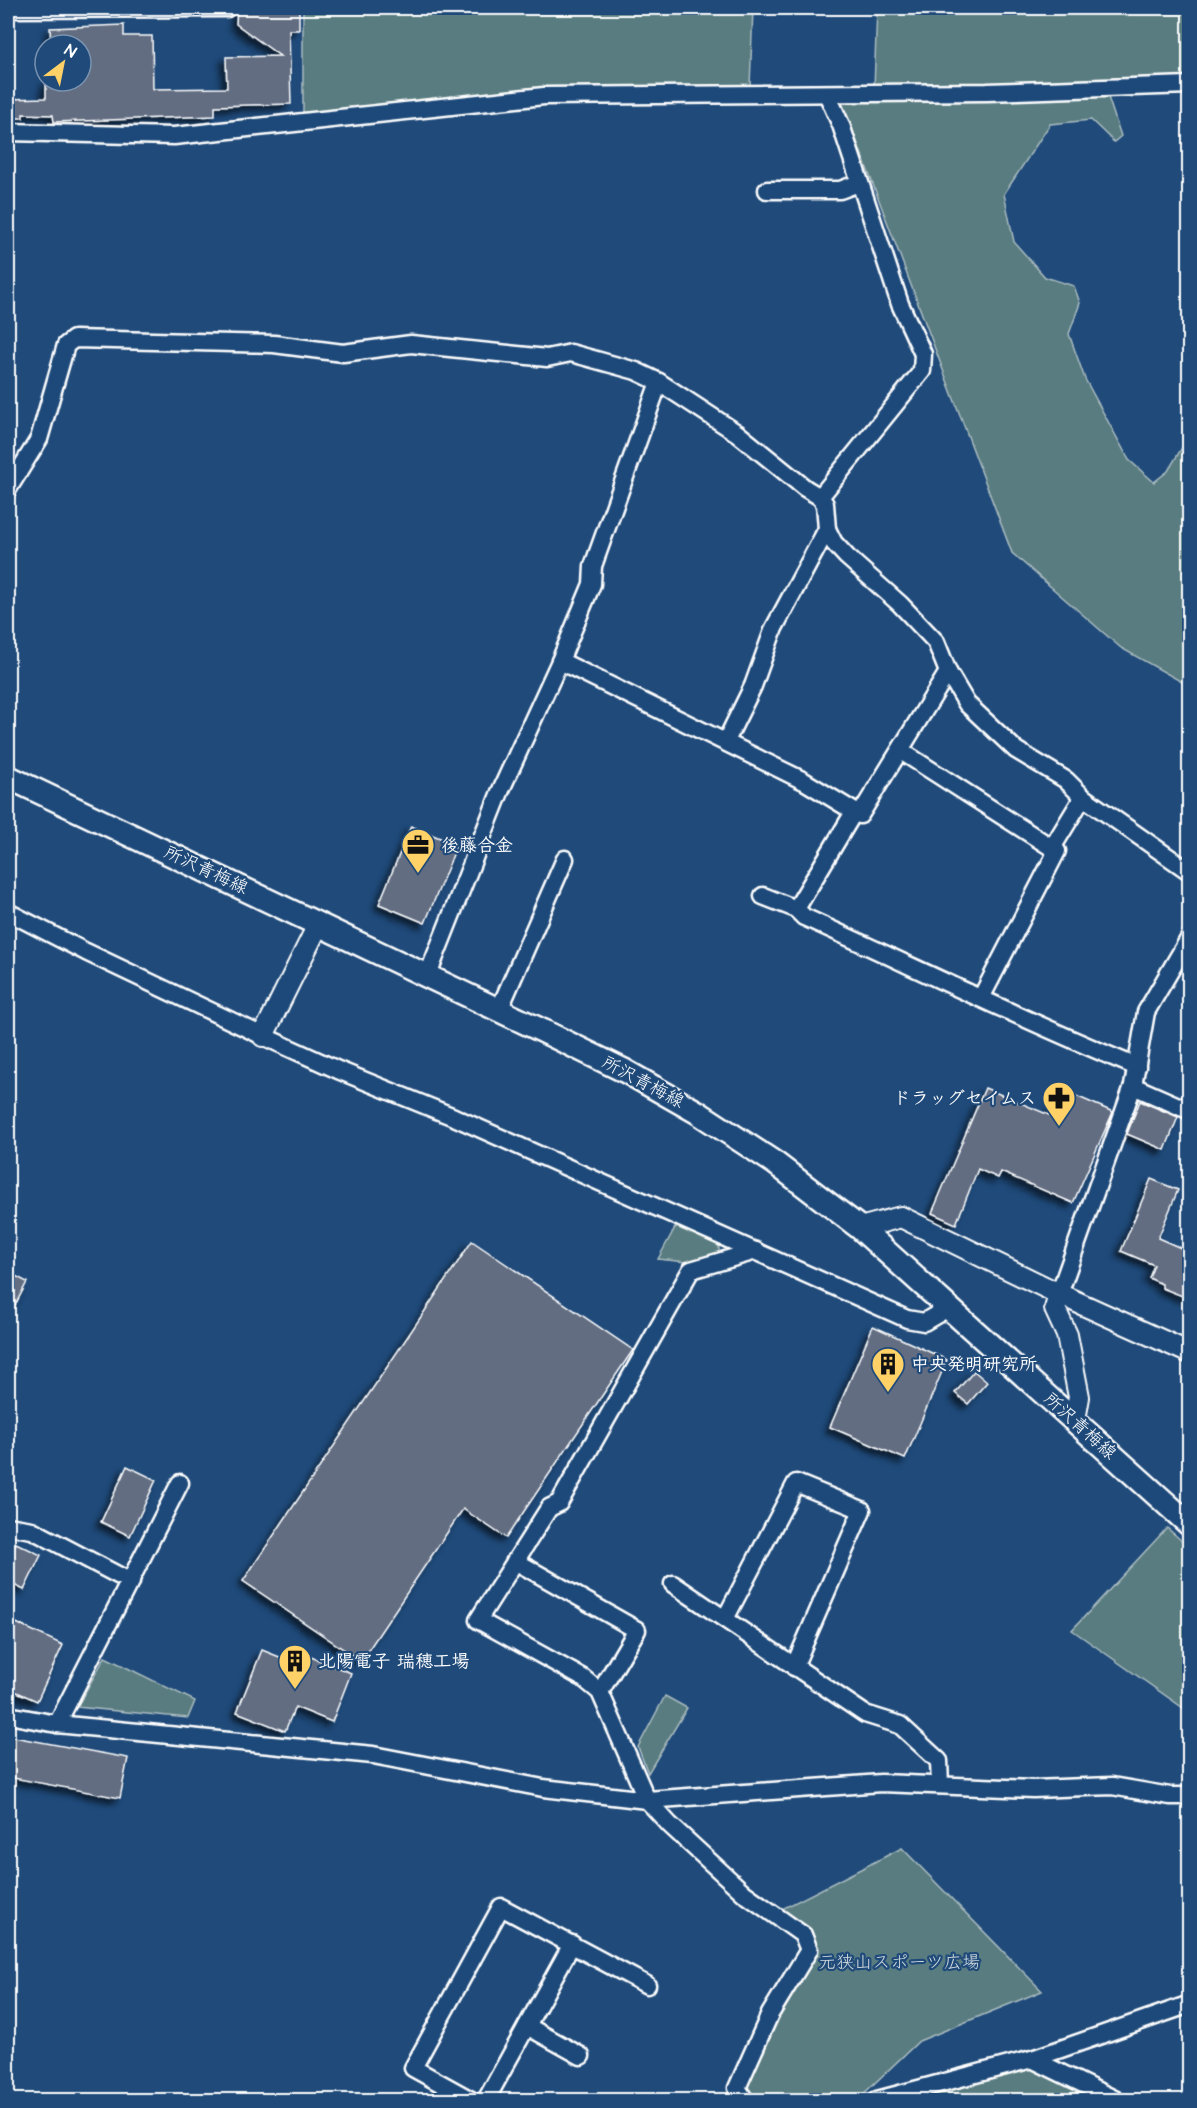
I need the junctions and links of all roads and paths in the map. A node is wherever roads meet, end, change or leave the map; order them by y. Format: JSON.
{"nodes":[{"id":1,"x":227,"y":8,"type":"edge"},
{"id":2,"x":8,"y":9,"type":"edge"},
{"id":3,"x":1190,"y":85,"type":"edge"},
{"id":4,"x":827,"y":94,"type":"junction"},
{"id":5,"x":8,"y":132,"type":"edge"},
{"id":6,"x":859,"y":183,"type":"junction"},
{"id":7,"x":767,"y":190,"type":"dead end"},
{"id":8,"x":659,"y":382,"type":"junction"},
{"id":9,"x":8,"y":489,"type":"edge"},
{"id":10,"x":820,"y":497,"type":"junction"},
{"id":11,"x":827,"y":529,"type":"junction"},
{"id":12,"x":560,"y":661,"type":"junction"},
{"id":13,"x":948,"y":672,"type":"junction"},
{"id":14,"x":726,"y":741,"type":"junction"},
{"id":15,"x":901,"y":751,"type":"junction"},
{"id":16,"x":8,"y":777,"type":"edge"},
{"id":17,"x":1083,"y":797,"type":"junction"},
{"id":18,"x":854,"y":812,"type":"junction"},
{"id":19,"x":1052,"y":849,"type":"junction"},
{"id":20,"x":566,"y":859,"type":"dead end"},
{"id":21,"x":1190,"y":872,"type":"edge"},
{"id":22,"x":763,"y":896,"type":"dead end"},
{"id":23,"x":796,"y":909,"type":"junction"},
{"id":24,"x":8,"y":912,"type":"edge"},
{"id":25,"x":318,"y":925,"type":"junction"},
{"id":26,"x":1190,"y":937,"type":"edge"},
{"id":27,"x":427,"y":977,"type":"junction"},
{"id":28,"x":981,"y":998,"type":"junction"},
{"id":29,"x":499,"y":1010,"type":"junction"},
{"id":30,"x":263,"y":1036,"type":"junction"},
{"id":31,"x":1137,"y":1067,"type":"junction"},
{"id":32,"x":1133,"y":1086,"type":"junction"},
{"id":33,"x":1190,"y":1111,"type":"edge"},
{"id":34,"x":860,"y":1227,"type":"junction"},
{"id":35,"x":756,"y":1251,"type":"junction"},
{"id":36,"x":1059,"y":1294,"type":"junction"},
{"id":37,"x":948,"y":1308,"type":"junction"},
{"id":38,"x":1190,"y":1353,"type":"edge"},
{"id":39,"x":1075,"y":1420,"type":"junction"},
{"id":40,"x":180,"y":1483,"type":"dead end"},
{"id":41,"x":1190,"y":1525,"type":"edge"},
{"id":42,"x":8,"y":1526,"type":"edge"},
{"id":43,"x":515,"y":1562,"type":"junction"},
{"id":44,"x":131,"y":1582,"type":"junction"},
{"id":45,"x":673,"y":1584,"type":"dead end"},
{"id":46,"x":725,"y":1619,"type":"junction"},
{"id":47,"x":794,"y":1667,"type":"junction"},
{"id":48,"x":600,"y":1692,"type":"junction"},
{"id":49,"x":8,"y":1715,"type":"edge"},
{"id":50,"x":57,"y":1724,"type":"junction"},
{"id":51,"x":940,"y":1785,"type":"junction"},
{"id":52,"x":1190,"y":1796,"type":"edge"},
{"id":53,"x":647,"y":1800,"type":"junction"},
{"id":54,"x":572,"y":1944,"type":"junction"},
{"id":55,"x":647,"y":1985,"type":"dead end"},
{"id":56,"x":1190,"y":2004,"type":"edge"},
{"id":57,"x":527,"y":2026,"type":"junction"},
{"id":58,"x":581,"y":2056,"type":"dead end"},
{"id":59,"x":1032,"y":2059,"type":"junction"},
{"id":60,"x":471,"y":2100,"type":"edge"},
{"id":61,"x":486,"y":2100,"type":"edge"},
{"id":62,"x":745,"y":2100,"type":"edge"},
{"id":63,"x":877,"y":2100,"type":"edge"},
{"id":64,"x":1116,"y":2100,"type":"edge"}],
"edges":[{"from":1,"to":2,"type":"street"},
{"from":3,"to":4,"type":"street"},
{"from":4,"to":5,"type":"street"},
{"from":4,"to":6,"type":"street"},
{"from":6,"to":7,"type":"street"},
{"from":6,"to":10,"type":"street"},
{"from":8,"to":9,"type":"street"},
{"from":8,"to":10,"type":"street"},
{"from":8,"to":12,"type":"street"},
{"from":10,"to":11,"type":"street"},
{"from":11,"to":13,"type":"street"},
{"from":11,"to":14,"type":"street"},
{"from":12,"to":14,"type":"street"},
{"from":12,"to":27,"type":"street"},
{"from":13,"to":15,"type":"street"},
{"from":13,"to":17,"type":"street"},
{"from":14,"to":18,"type":"street"},
{"from":15,"to":18,"type":"street"},
{"from":15,"to":19,"type":"street"},
{"from":16,"to":25,"type":"main road","name":"所沢青梅線"},
{"from":17,"to":19,"type":"street"},
{"from":17,"to":21,"type":"street"},
{"from":18,"to":23,"type":"street"},
{"from":19,"to":28,"type":"street"},
{"from":20,"to":29,"type":"street"},
{"from":22,"to":23,"type":"street"},
{"from":23,"to":28,"type":"street"},
{"from":24,"to":30,"type":"street"},
{"from":25,"to":27,"type":"main road","name":"所沢青梅線"},
{"from":25,"to":30,"type":"street"},
{"from":26,"to":31,"type":"street"},
{"from":27,"to":29,"type":"main road","name":"所沢青梅線"},
{"from":28,"to":31,"type":"street"},
{"from":29,"to":34,"type":"main road","name":"所沢青梅線"},
{"from":30,"to":35,"type":"street"},
{"from":31,"to":32,"type":"street"},
{"from":32,"to":33,"type":"street"},
{"from":32,"to":36,"type":"street"},
{"from":34,"to":36,"type":"street"},
{"from":34,"to":37,"type":"main road","name":"所沢青梅線"},
{"from":35,"to":37,"type":"street"},
{"from":35,"to":43,"type":"street"},
{"from":36,"to":38,"type":"street"},
{"from":36,"to":39,"type":"street"},
{"from":37,"to":39,"type":"main road","name":"所沢青梅線"},
{"from":39,"to":41,"type":"main road","name":"所沢青梅線"},
{"from":40,"to":44,"type":"street"},
{"from":42,"to":44,"type":"street"},
{"from":43,"to":48,"type":"street"},
{"from":43,"to":48,"type":"street"},
{"from":44,"to":50,"type":"street"},
{"from":45,"to":46,"type":"street"},
{"from":46,"to":47,"type":"street"},
{"from":46,"to":47,"type":"street"},
{"from":47,"to":51,"type":"street"},
{"from":48,"to":53,"type":"street"},
{"from":49,"to":50,"type":"street"},
{"from":50,"to":53,"type":"street"},
{"from":51,"to":52,"type":"street"},
{"from":51,"to":53,"type":"street"},
{"from":53,"to":62,"type":"street"},
{"from":54,"to":55,"type":"street"},
{"from":54,"to":57,"type":"street"},
{"from":54,"to":60,"type":"street"},
{"from":56,"to":59,"type":"street"},
{"from":57,"to":58,"type":"street"},
{"from":57,"to":61,"type":"street"},
{"from":59,"to":63,"type":"street"},
{"from":59,"to":64,"type":"street"}]}
